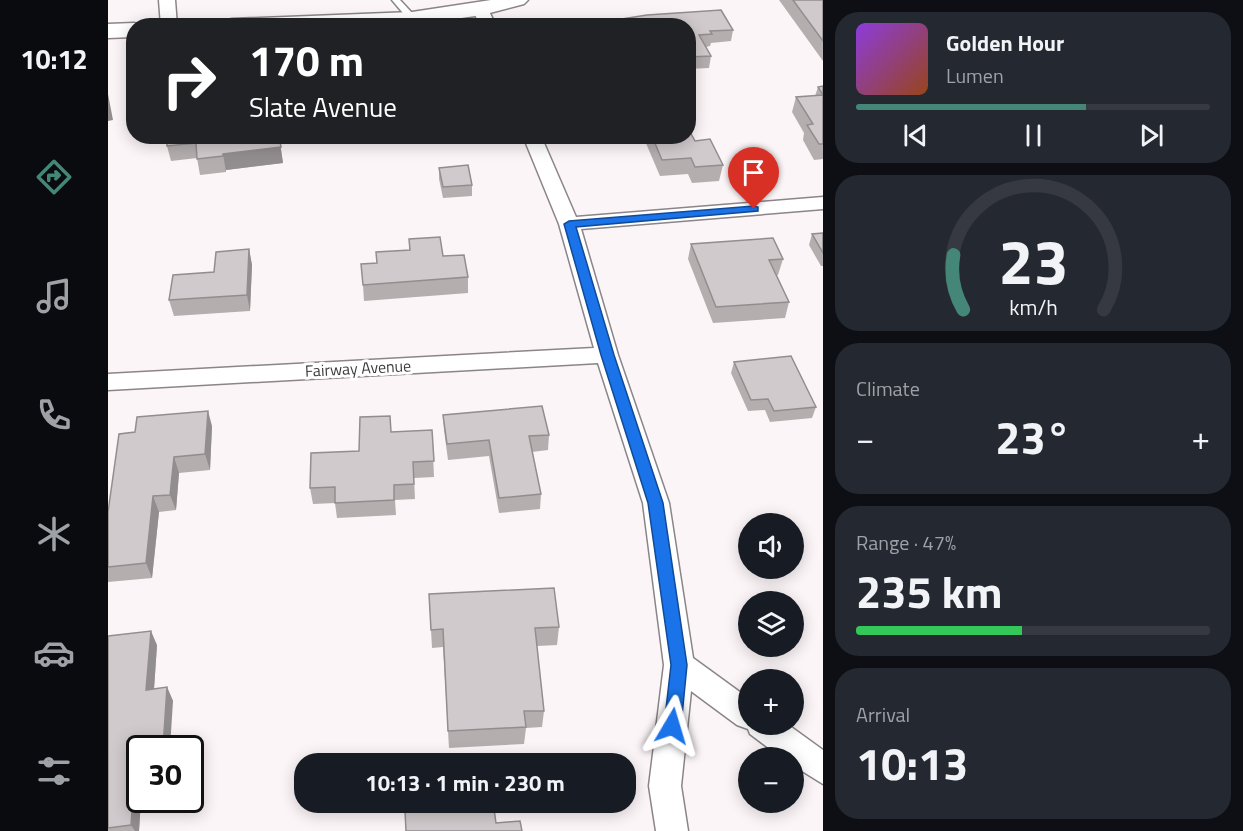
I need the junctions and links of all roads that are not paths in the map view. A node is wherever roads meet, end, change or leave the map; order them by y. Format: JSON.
{"nodes":[{"id":1,"x":167,"y":0,"type":"edge"},
{"id":2,"x":396,"y":0,"type":"edge"},
{"id":3,"x":497,"y":8,"type":"edge"},
{"id":4,"x":411,"y":17,"type":"junction"},
{"id":5,"x":168,"y":18,"type":"edge"},
{"id":6,"x":391,"y":18,"type":"edge"},
{"id":7,"x":126,"y":30,"type":"edge"},
{"id":8,"x":108,"y":31,"type":"edge"},
{"id":9,"x":535,"y":144,"type":"edge"},
{"id":10,"x":823,"y":203,"type":"edge"},
{"id":11,"x":569,"y":224,"type":"junction"},
{"id":12,"x":607,"y":355,"type":"junction"},
{"id":13,"x":108,"y":382,"type":"edge"},
{"id":14,"x":679,"y":665,"type":"junction"},
{"id":15,"x":738,"y":708,"type":"edge"},
{"id":16,"x":776,"y":735,"type":"edge"},
{"id":17,"x":823,"y":769,"type":"edge"},
{"id":18,"x":672,"y":831,"type":"edge"}],
"edges":[{"from":1,"to":5,"type":"street"},
{"from":2,"to":4,"type":"lane"},
{"from":3,"to":4,"type":"street"},
{"from":4,"to":6,"type":"street"},
{"from":7,"to":8,"type":"street"},
{"from":9,"to":11,"type":"street"},
{"from":10,"to":11,"type":"street"},
{"from":11,"to":12,"type":"street"},
{"from":12,"to":13,"type":"street","name":"Fairway Avenue"},
{"from":12,"to":14,"type":"street"},
{"from":14,"to":15,"type":"street"},
{"from":14,"to":18,"type":"street"},
{"from":16,"to":17,"type":"street"}]}
